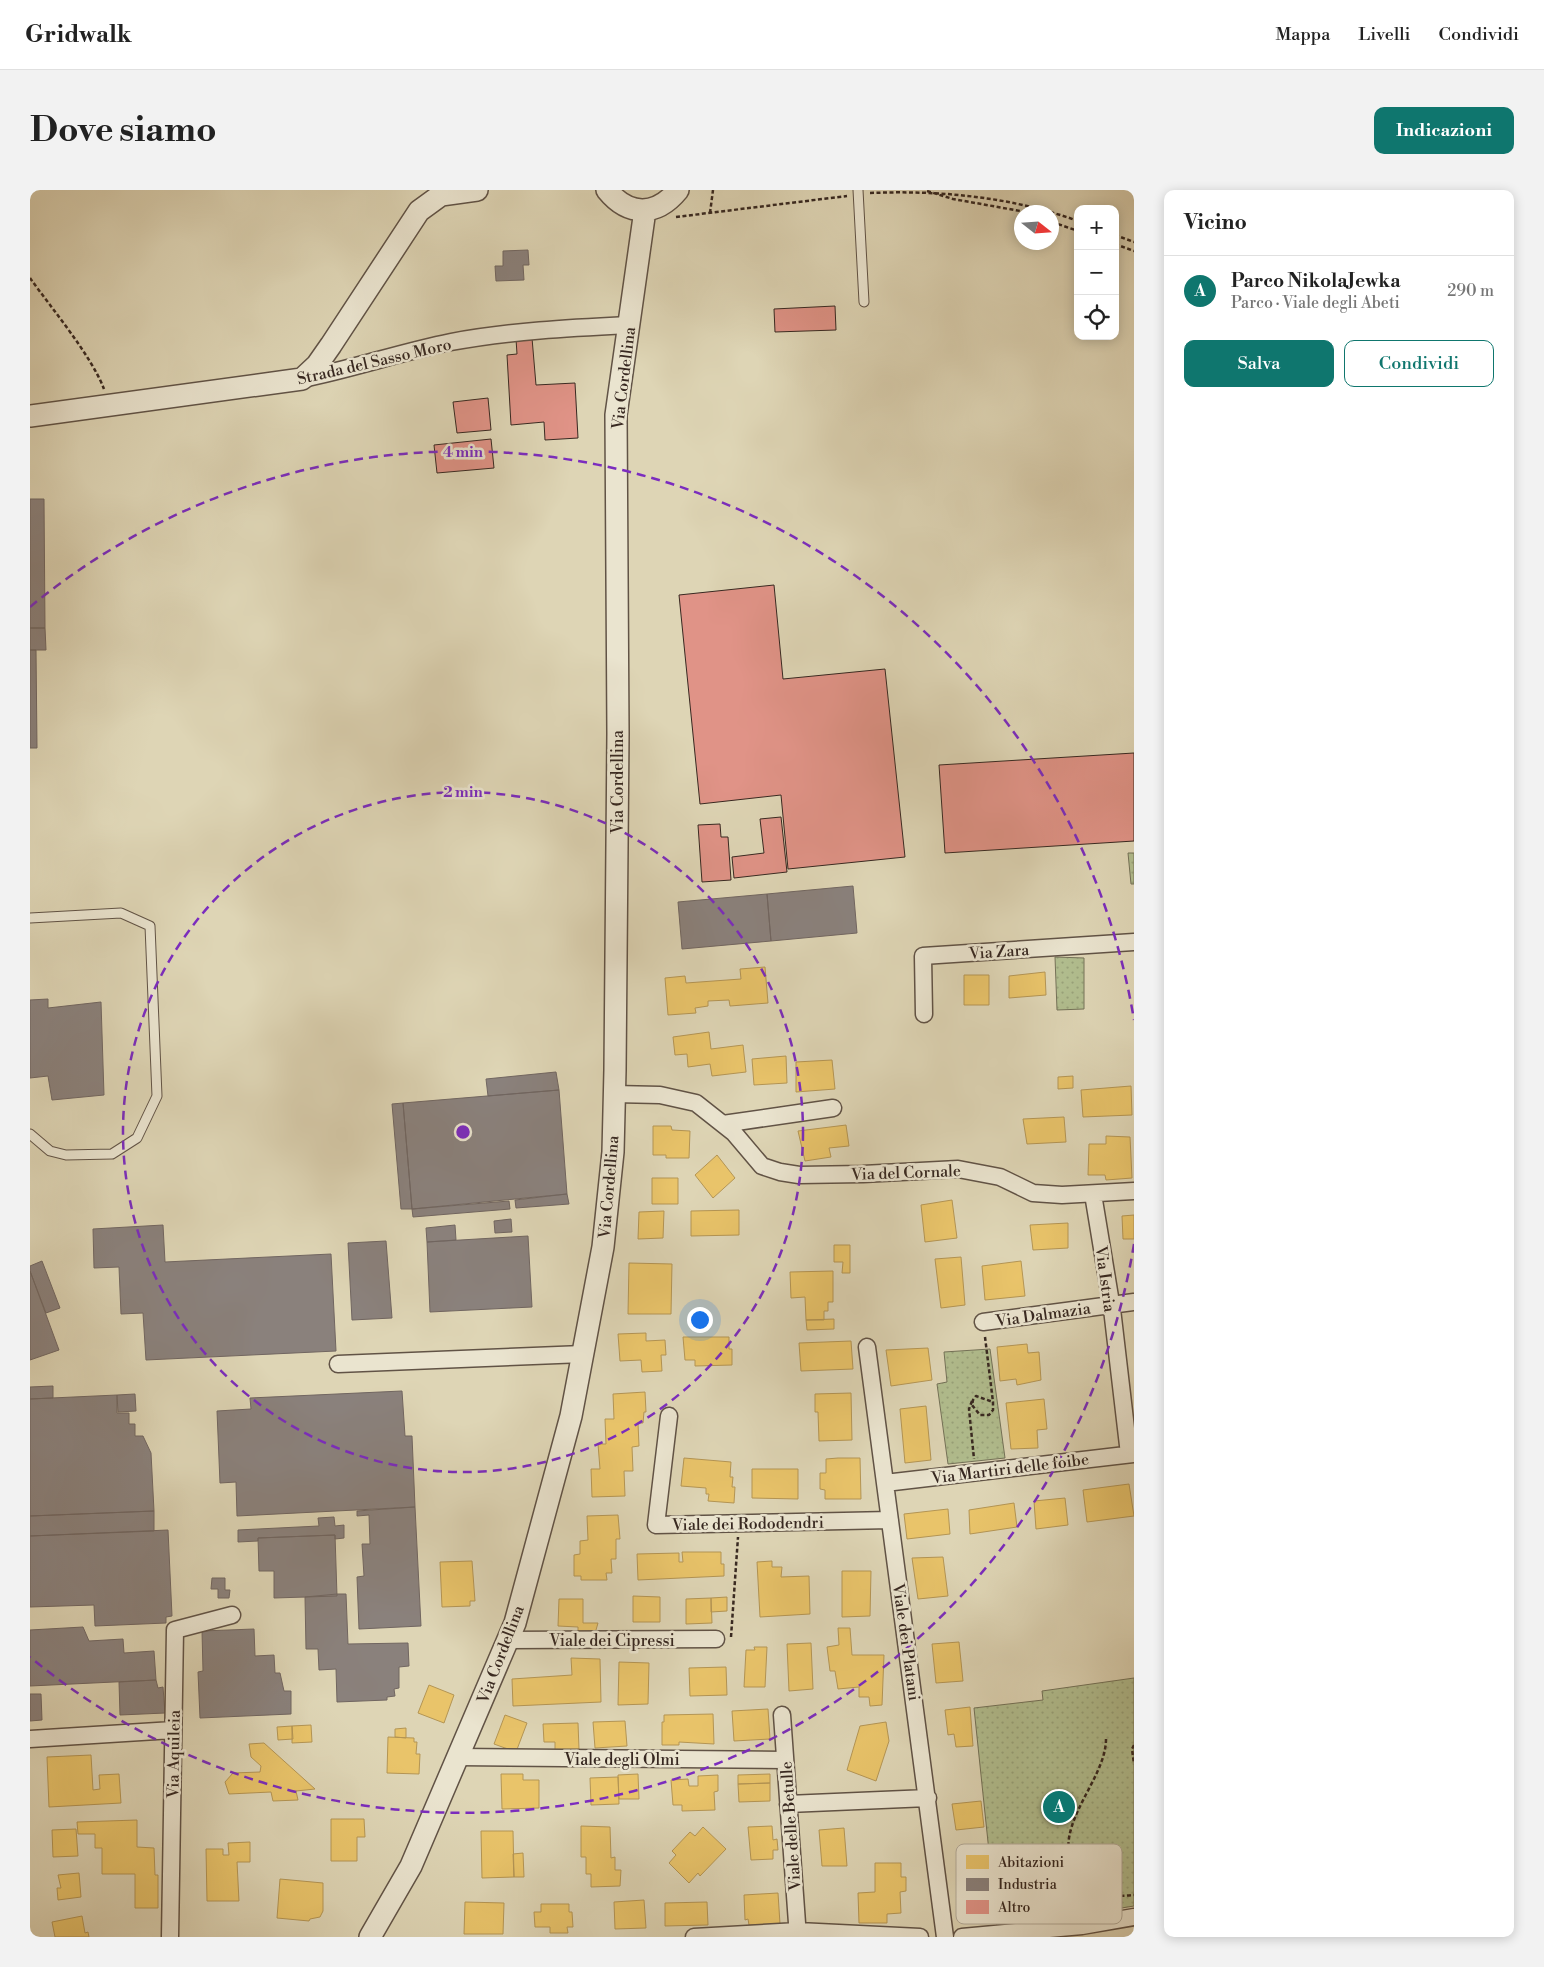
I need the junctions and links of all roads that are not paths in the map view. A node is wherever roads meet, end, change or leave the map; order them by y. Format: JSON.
{"nodes":[{"id":1,"x":477,"y":190,"type":"edge"},
{"id":2,"x":606,"y":190,"type":"edge"},
{"id":3,"x":678,"y":190,"type":"edge"},
{"id":4,"x":858,"y":190,"type":"edge"},
{"id":5,"x":645,"y":210,"type":"junction"},
{"id":6,"x":864,"y":302,"type":"dead end"},
{"id":7,"x":629,"y":325,"type":"junction"},
{"id":8,"x":302,"y":379,"type":"junction"},
{"id":9,"x":30,"y":416,"type":"edge"},
{"id":10,"x":30,"y":918,"type":"edge"},
{"id":11,"x":1134,"y":942,"type":"edge"},
{"id":12,"x":924,"y":1014,"type":"dead end"},
{"id":13,"x":614,"y":1094,"type":"junction"},
{"id":14,"x":833,"y":1108,"type":"dead end"},
{"id":15,"x":723,"y":1124,"type":"junction"},
{"id":16,"x":30,"y":1134,"type":"edge"},
{"id":17,"x":1134,"y":1191,"type":"edge"},
{"id":18,"x":1093,"y":1194,"type":"junction"},
{"id":19,"x":1134,"y":1302,"type":"edge"},
{"id":20,"x":1112,"y":1305,"type":"junction"},
{"id":21,"x":983,"y":1322,"type":"dead end"},
{"id":22,"x":867,"y":1347,"type":"dead end"},
{"id":23,"x":583,"y":1354,"type":"junction"},
{"id":24,"x":338,"y":1364,"type":"dead end"},
{"id":25,"x":669,"y":1416,"type":"dead end"},
{"id":26,"x":1131,"y":1454,"type":"edge"},
{"id":27,"x":885,"y":1483,"type":"junction"},
{"id":28,"x":890,"y":1520,"type":"junction"},
{"id":29,"x":232,"y":1615,"type":"dead end"},
{"id":30,"x":716,"y":1639,"type":"road end"},
{"id":31,"x":508,"y":1640,"type":"junction"},
{"id":32,"x":782,"y":1715,"type":"dead end"},
{"id":33,"x":173,"y":1730,"type":"junction"},
{"id":34,"x":30,"y":1739,"type":"edge"},
{"id":35,"x":458,"y":1757,"type":"junction"},
{"id":36,"x":785,"y":1760,"type":"junction"},
{"id":37,"x":928,"y":1798,"type":"junction"},
{"id":38,"x":788,"y":1804,"type":"junction"},
{"id":39,"x":1095,"y":1924,"type":"edge"},
{"id":40,"x":798,"y":1934,"type":"edge"},
{"id":41,"x":170,"y":1937,"type":"edge"},
{"id":42,"x":370,"y":1937,"type":"edge"},
{"id":43,"x":694,"y":1937,"type":"edge"},
{"id":44,"x":920,"y":1937,"type":"edge"},
{"id":45,"x":945,"y":1937,"type":"edge"},
{"id":46,"x":962,"y":1937,"type":"edge"}],
"edges":[{"from":1,"to":8,"type":"street"},
{"from":2,"to":5,"type":"street"},
{"from":3,"to":5,"type":"street"},
{"from":4,"to":6,"type":"lane"},
{"from":5,"to":7,"type":"street","name":"Via Cordellina"},
{"from":7,"to":8,"type":"street","name":"Strada del Sasso Moro"},
{"from":7,"to":13,"type":"street","name":"Via Cordellina"},
{"from":8,"to":9,"type":"street","name":"Strada del Sasso Moro"},
{"from":10,"to":16,"type":"lane"},
{"from":11,"to":12,"type":"street","name":"Via Zara"},
{"from":13,"to":15,"type":"street","name":"Via del Cornale"},
{"from":13,"to":23,"type":"street","name":"Via Cordellina"},
{"from":14,"to":15,"type":"street"},
{"from":15,"to":18,"type":"street","name":"Via del Cornale"},
{"from":17,"to":18,"type":"street","name":"Via del Cornale"},
{"from":18,"to":20,"type":"street","name":"Via Istria"},
{"from":19,"to":20,"type":"street","name":"Via Dalmazia"},
{"from":20,"to":21,"type":"street","name":"Via Dalmazia"},
{"from":20,"to":26,"type":"street","name":"Via Istria"},
{"from":22,"to":27,"type":"street","name":"Viale dei Platani"},
{"from":23,"to":24,"type":"street"},
{"from":23,"to":31,"type":"street","name":"Via Cordellina"},
{"from":25,"to":28,"type":"street","name":"Viale dei Rododendri"},
{"from":26,"to":27,"type":"street","name":"Via Martiri delle foibe"},
{"from":27,"to":28,"type":"street","name":"Viale dei Platani"},
{"from":28,"to":37,"type":"street","name":"Viale dei Platani"},
{"from":29,"to":33,"type":"street","name":"Via Aquileia"},
{"from":30,"to":31,"type":"street","name":"Viale dei Cipressi"},
{"from":31,"to":35,"type":"street","name":"Via Cordellina"},
{"from":32,"to":36,"type":"street","name":"Viale delle Betulle"},
{"from":33,"to":34,"type":"street"},
{"from":33,"to":41,"type":"street","name":"Via Aquileia"},
{"from":35,"to":36,"type":"street","name":"Viale degli Olmi"},
{"from":35,"to":42,"type":"street","name":"Via Cordellina"},
{"from":36,"to":38,"type":"street","name":"Viale delle Betulle"},
{"from":37,"to":38,"type":"street"},
{"from":37,"to":45,"type":"street","name":"Viale dei Platani"},
{"from":38,"to":40,"type":"street","name":"Viale delle Betulle"},
{"from":39,"to":46,"type":"street"},
{"from":40,"to":43,"type":"street"},
{"from":40,"to":44,"type":"street"}]}
